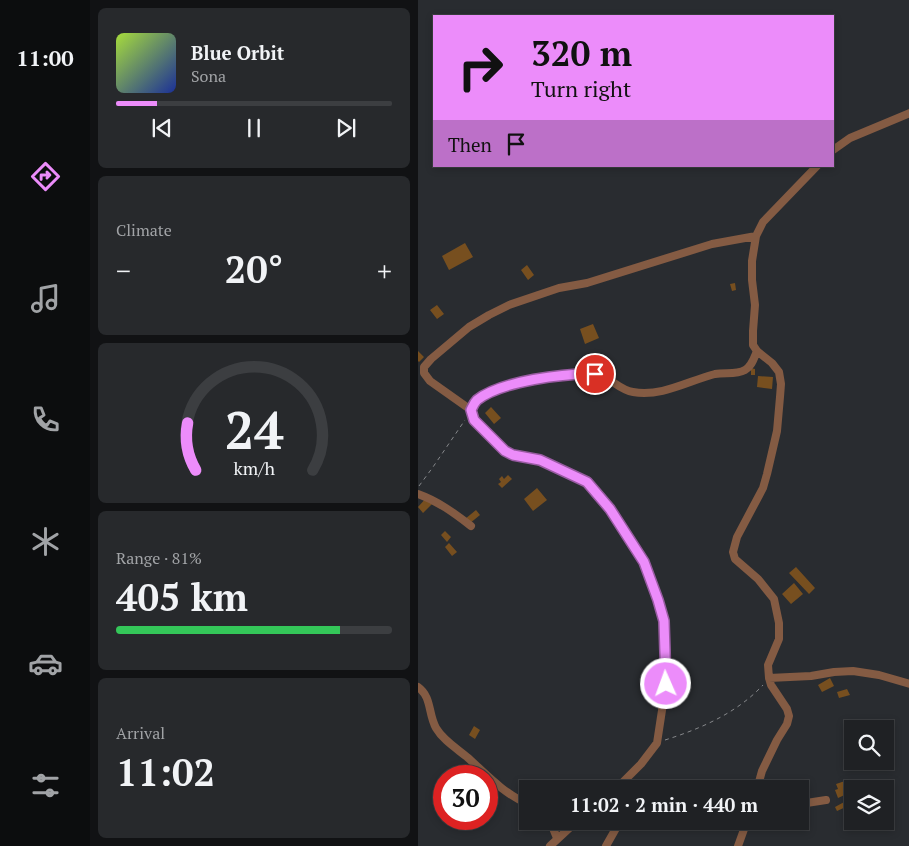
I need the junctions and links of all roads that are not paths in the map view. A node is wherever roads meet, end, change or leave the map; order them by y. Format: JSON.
{"nodes":[{"id":1,"x":910,"y":113,"type":"edge"},
{"id":2,"x":834,"y":149,"type":"edge"},
{"id":3,"x":816,"y":167,"type":"edge"},
{"id":4,"x":756,"y":236,"type":"junction"},
{"id":5,"x":757,"y":351,"type":"junction"},
{"id":6,"x":424,"y":367,"type":"junction"},
{"id":7,"x":418,"y":374,"type":"edge"},
{"id":8,"x":471,"y":410,"type":"junction"},
{"id":9,"x":418,"y":494,"type":"edge"},
{"id":10,"x":471,"y":526,"type":"dead end"},
{"id":11,"x":769,"y":678,"type":"junction"},
{"id":12,"x":910,"y":684,"type":"edge"},
{"id":13,"x":418,"y":686,"type":"edge"},
{"id":14,"x":625,"y":780,"type":"edge"},
{"id":15,"x":760,"y":780,"type":"edge"},
{"id":16,"x":519,"y":799,"type":"edge"},
{"id":17,"x":826,"y":800,"type":"dead end"},
{"id":18,"x":809,"y":803,"type":"edge"},
{"id":19,"x":554,"y":830,"type":"edge"},
{"id":20,"x":567,"y":830,"type":"edge"},
{"id":21,"x":614,"y":830,"type":"edge"},
{"id":22,"x":744,"y":830,"type":"edge"},
{"id":23,"x":557,"y":838,"type":"junction"},
{"id":24,"x":550,"y":846,"type":"edge"},
{"id":25,"x":606,"y":846,"type":"edge"},
{"id":26,"x":738,"y":846,"type":"edge"}],
"edges":[{"from":1,"to":2,"type":"street"},
{"from":3,"to":4,"type":"street"},
{"from":4,"to":5,"type":"street"},
{"from":4,"to":6,"type":"street"},
{"from":5,"to":8,"type":"street"},
{"from":5,"to":11,"type":"street"},
{"from":6,"to":7,"type":"street"},
{"from":6,"to":8,"type":"street"},
{"from":8,"to":14,"type":"street"},
{"from":9,"to":10,"type":"street"},
{"from":11,"to":12,"type":"street"},
{"from":11,"to":15,"type":"street"},
{"from":13,"to":16,"type":"street"},
{"from":17,"to":18,"type":"street"},
{"from":19,"to":23,"type":"street"},
{"from":20,"to":23,"type":"street"},
{"from":21,"to":25,"type":"street"},
{"from":22,"to":26,"type":"street"},
{"from":23,"to":24,"type":"street"}]}
